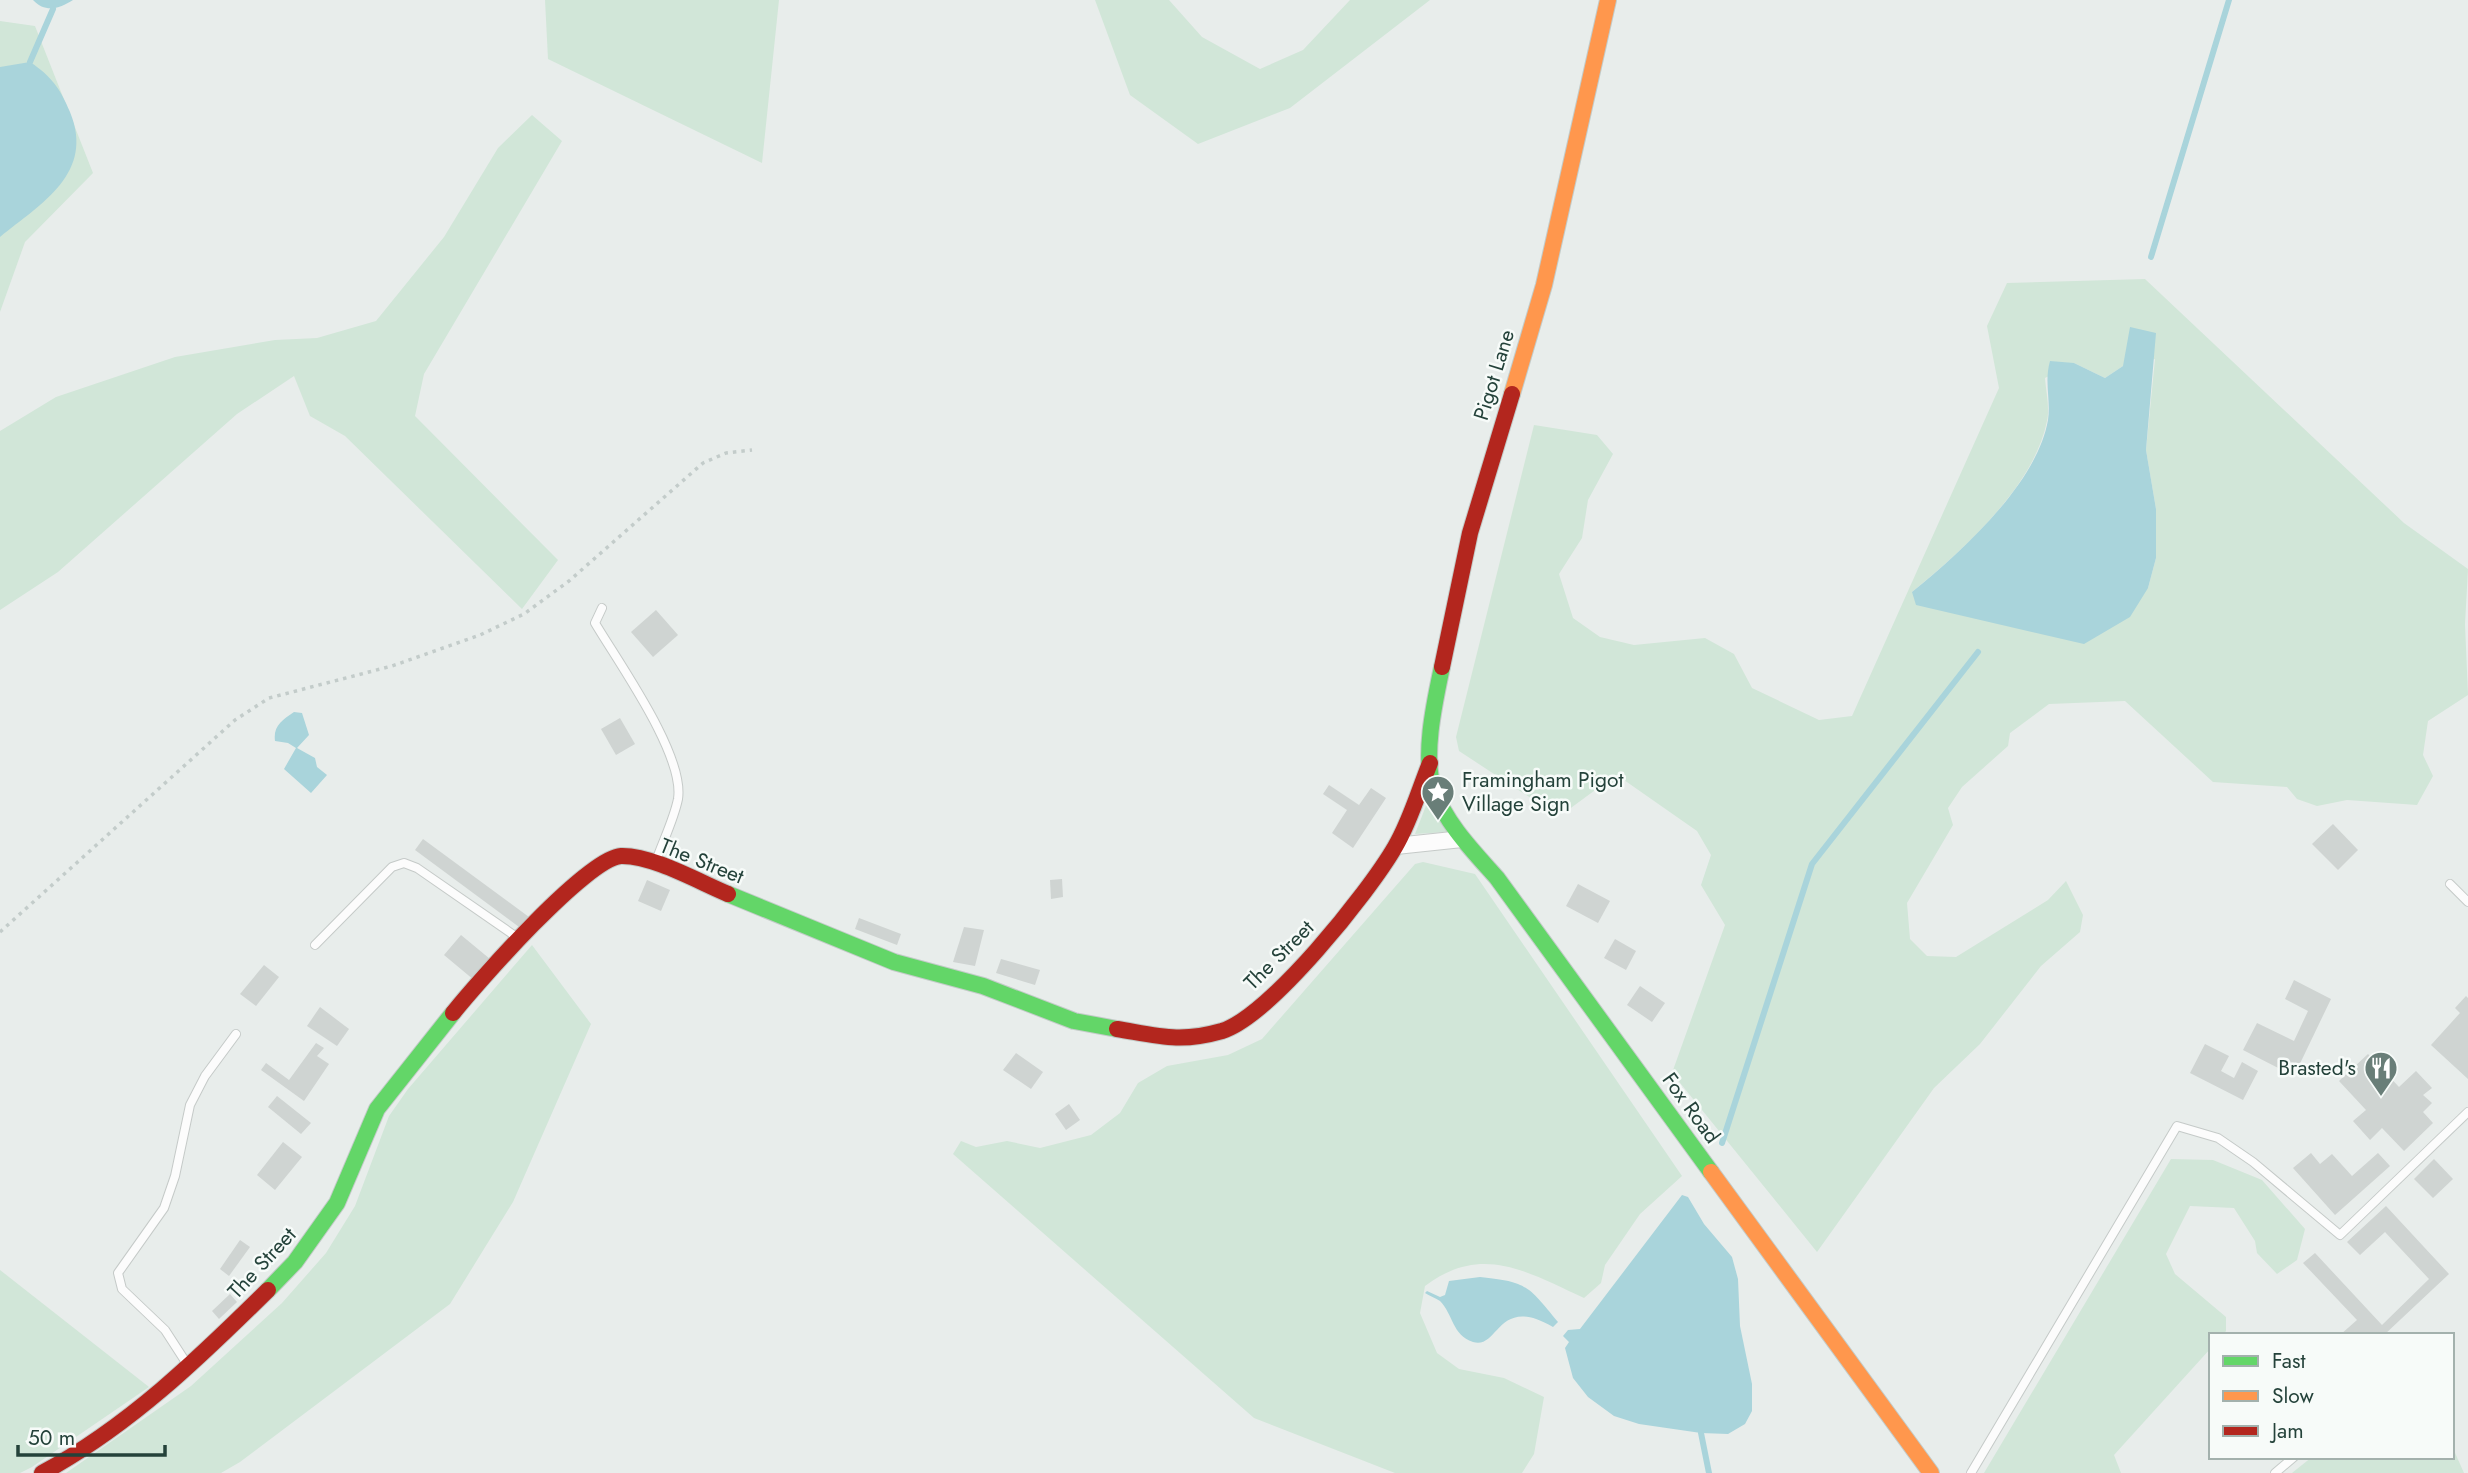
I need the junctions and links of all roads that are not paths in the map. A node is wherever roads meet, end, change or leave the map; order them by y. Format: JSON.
{"nodes":[{"id":1,"x":1608,"y":0,"type":"edge"},
{"id":2,"x":602,"y":608,"type":"dead end"},
{"id":3,"x":1430,"y":763,"type":"junction"},
{"id":4,"x":1462,"y":839,"type":"junction"},
{"id":5,"x":1395,"y":846,"type":"junction"},
{"id":6,"x":656,"y":864,"type":"junction"},
{"id":7,"x":2450,"y":884,"type":"dead end"},
{"id":8,"x":2468,"y":902,"type":"edge"},
{"id":9,"x":520,"y":940,"type":"junction"},
{"id":10,"x":316,"y":945,"type":"dead end"},
{"id":11,"x":236,"y":1034,"type":"dead end"},
{"id":12,"x":2468,"y":1112,"type":"edge"},
{"id":13,"x":189,"y":1367,"type":"junction"},
{"id":14,"x":2292,"y":1459,"type":"edge"},
{"id":15,"x":42,"y":1473,"type":"edge"},
{"id":16,"x":1931,"y":1473,"type":"edge"},
{"id":17,"x":1970,"y":1473,"type":"edge"},
{"id":18,"x":2274,"y":1473,"type":"edge"}],
"edges":[{"from":1,"to":3,"type":"street","name":"Pigot Lane"},
{"from":2,"to":6,"type":"lane"},
{"from":3,"to":4,"type":"street","name":"Fox Road"},
{"from":3,"to":5,"type":"street","name":"The Street"},
{"from":4,"to":5,"type":"street"},
{"from":4,"to":16,"type":"street","name":"Fox Road"},
{"from":5,"to":6,"type":"street","name":"The Street"},
{"from":6,"to":9,"type":"street","name":"The Street"},
{"from":7,"to":8,"type":"lane"},
{"from":9,"to":10,"type":"lane"},
{"from":9,"to":13,"type":"street","name":"The Street"},
{"from":11,"to":13,"type":"lane"},
{"from":12,"to":17,"type":"lane"},
{"from":13,"to":15,"type":"street","name":"The Street"},
{"from":14,"to":18,"type":"lane"}]}
